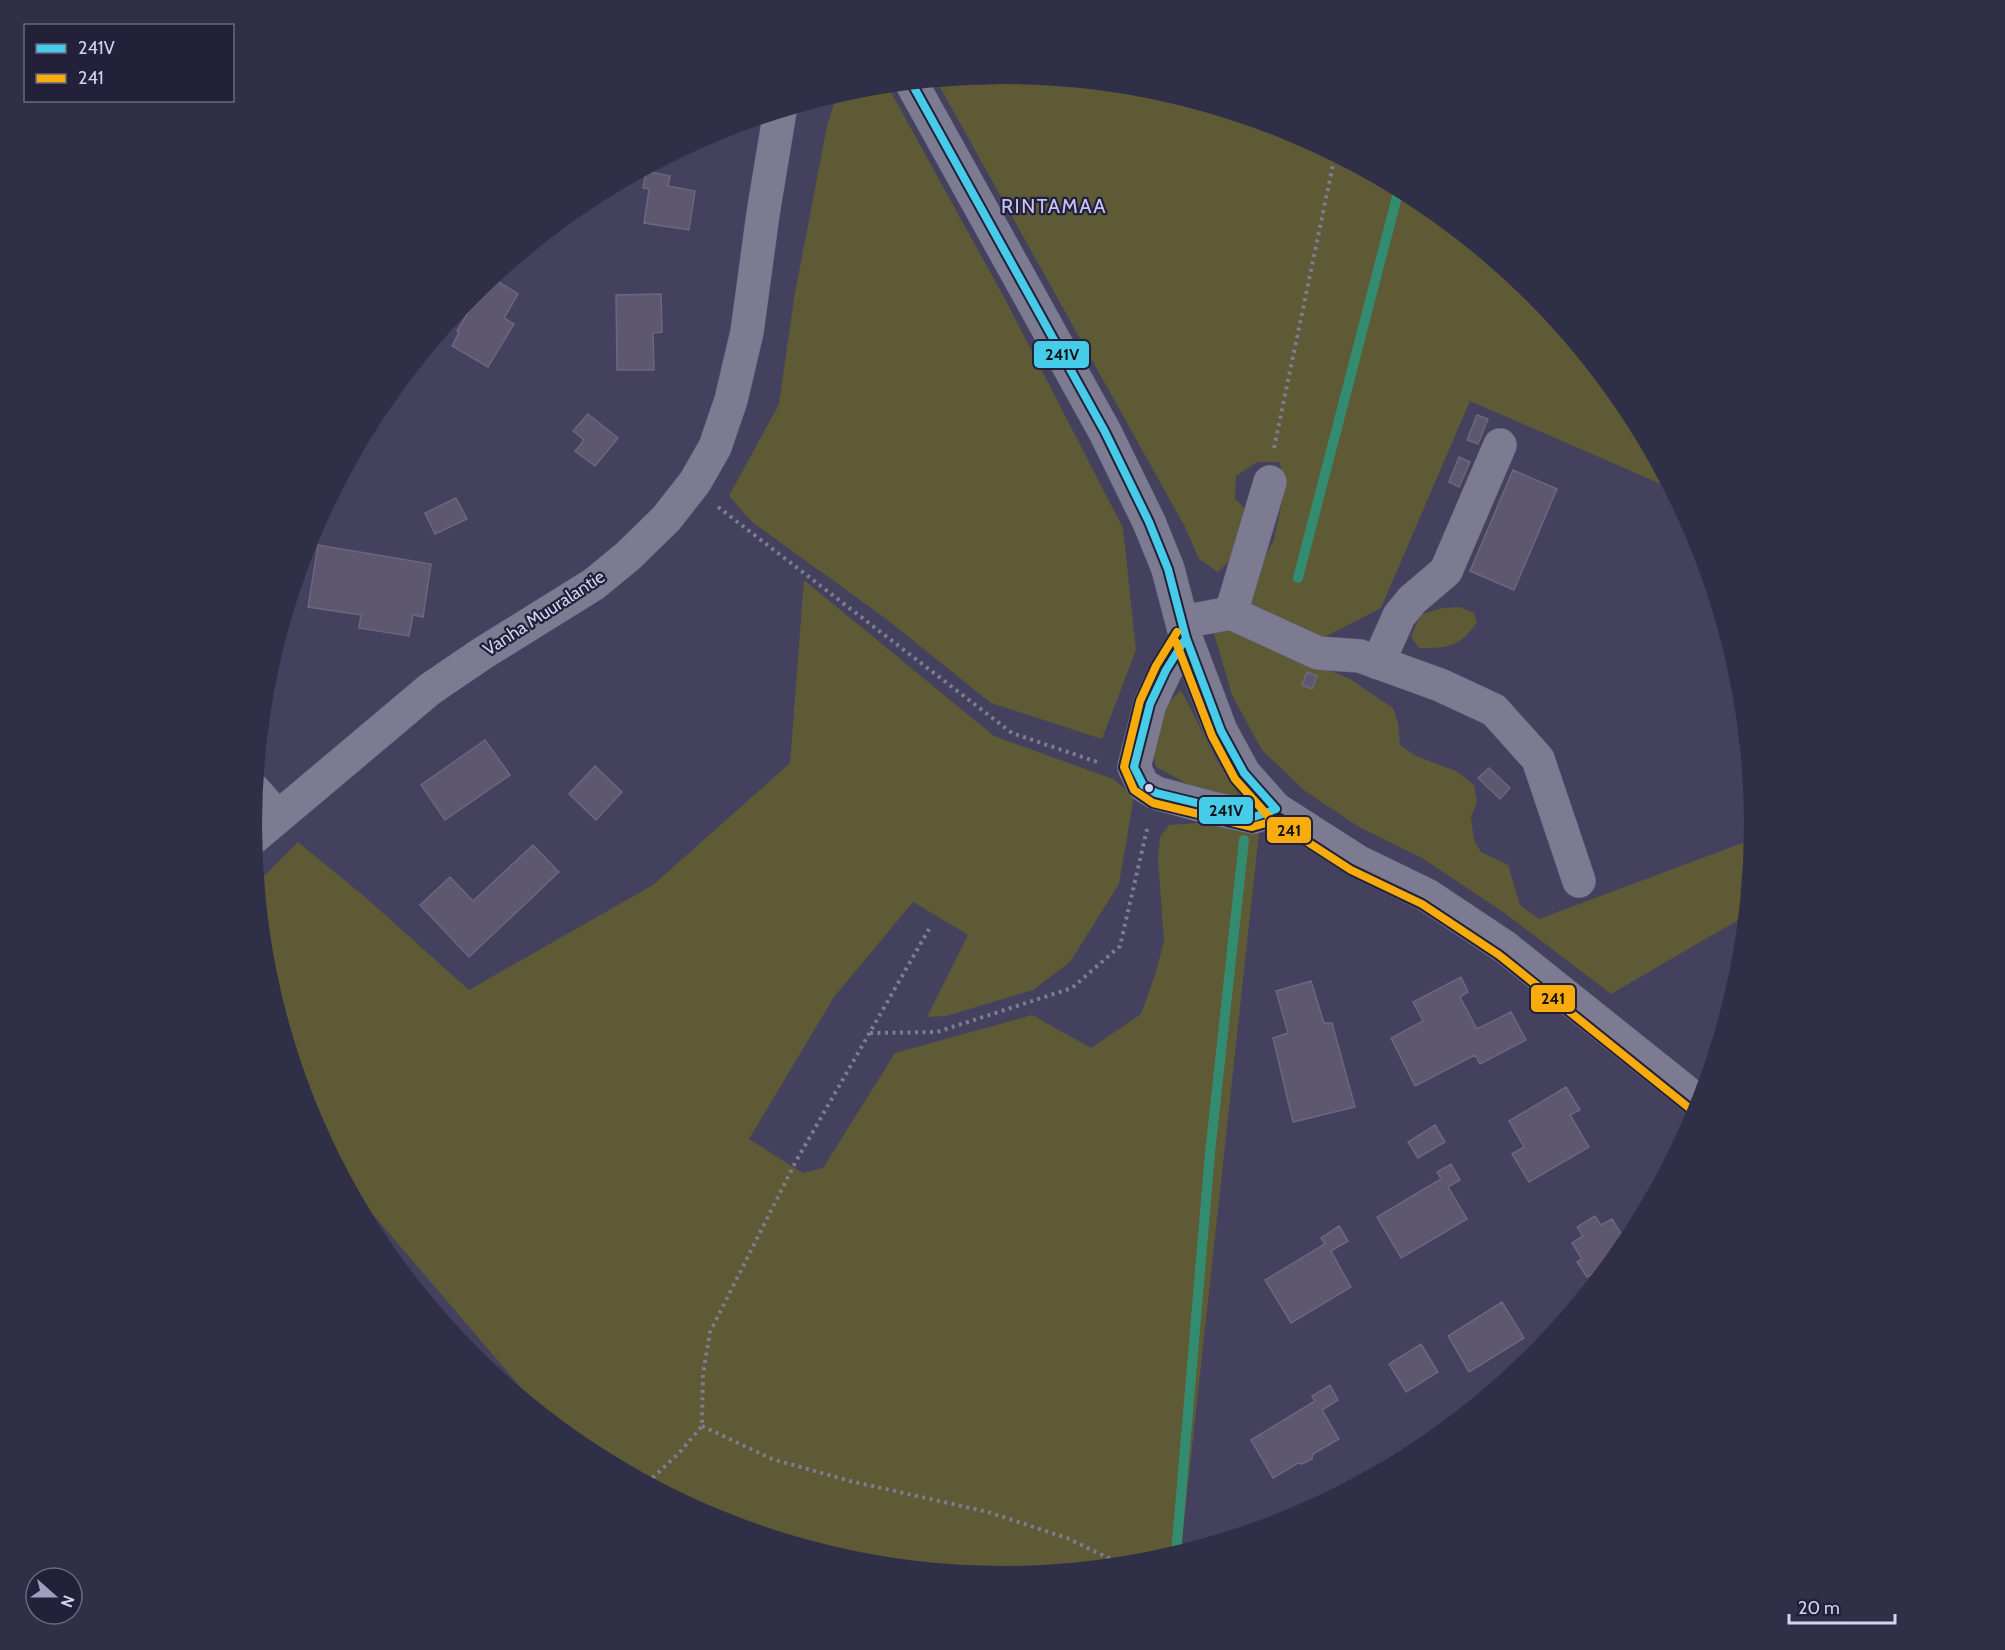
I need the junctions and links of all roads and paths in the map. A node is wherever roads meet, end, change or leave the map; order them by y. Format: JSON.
{"nodes":[{"id":1,"x":915,"y":89,"type":"edge"},
{"id":2,"x":779,"y":119,"type":"edge"},
{"id":3,"x":1334,"y":162,"type":"edge"},
{"id":4,"x":1500,"y":445,"type":"dead end"},
{"id":5,"x":1270,"y":482,"type":"joint"},
{"id":6,"x":717,"y":507,"type":"dead end"},
{"id":7,"x":1231,"y":613,"type":"junction"},
{"id":8,"x":1184,"y":630,"type":"junction"},
{"id":9,"x":1378,"y":663,"type":"junction"},
{"id":10,"x":1134,"y":767,"type":"junction"},
{"id":11,"x":1156,"y":793,"type":"junction"},
{"id":12,"x":263,"y":800,"type":"edge"},
{"id":13,"x":1276,"y":809,"type":"junction"},
{"id":14,"x":278,"y":817,"type":"junction"},
{"id":15,"x":262,"y":830,"type":"edge"},
{"id":16,"x":1580,"y":881,"type":"dead end"},
{"id":17,"x":929,"y":929,"type":"dead end"},
{"id":18,"x":869,"y":1033,"type":"junction"},
{"id":19,"x":1692,"y":1096,"type":"edge"},
{"id":20,"x":702,"y":1426,"type":"junction"},
{"id":21,"x":652,"y":1478,"type":"edge"},
{"id":22,"x":1110,"y":1558,"type":"edge"}],
"edges":[{"from":1,"to":8,"type":"street"},
{"from":2,"to":14,"type":"street","name":"Vanha Muuralantie"},
{"from":3,"to":5,"type":"path"},
{"from":4,"to":9,"type":"street"},
{"from":5,"to":7,"type":"street"},
{"from":6,"to":10,"type":"path"},
{"from":7,"to":8,"type":"street"},
{"from":7,"to":9,"type":"street"},
{"from":8,"to":10,"type":"street"},
{"from":8,"to":13,"type":"street"},
{"from":9,"to":16,"type":"street"},
{"from":10,"to":11,"type":"street"},
{"from":11,"to":13,"type":"street"},
{"from":11,"to":18,"type":"path"},
{"from":12,"to":14,"type":"street"},
{"from":13,"to":19,"type":"street"},
{"from":14,"to":15,"type":"street","name":"Vanha Muuralantie"},
{"from":17,"to":18,"type":"path"},
{"from":18,"to":20,"type":"path"},
{"from":20,"to":21,"type":"path"},
{"from":20,"to":22,"type":"path"}]}
